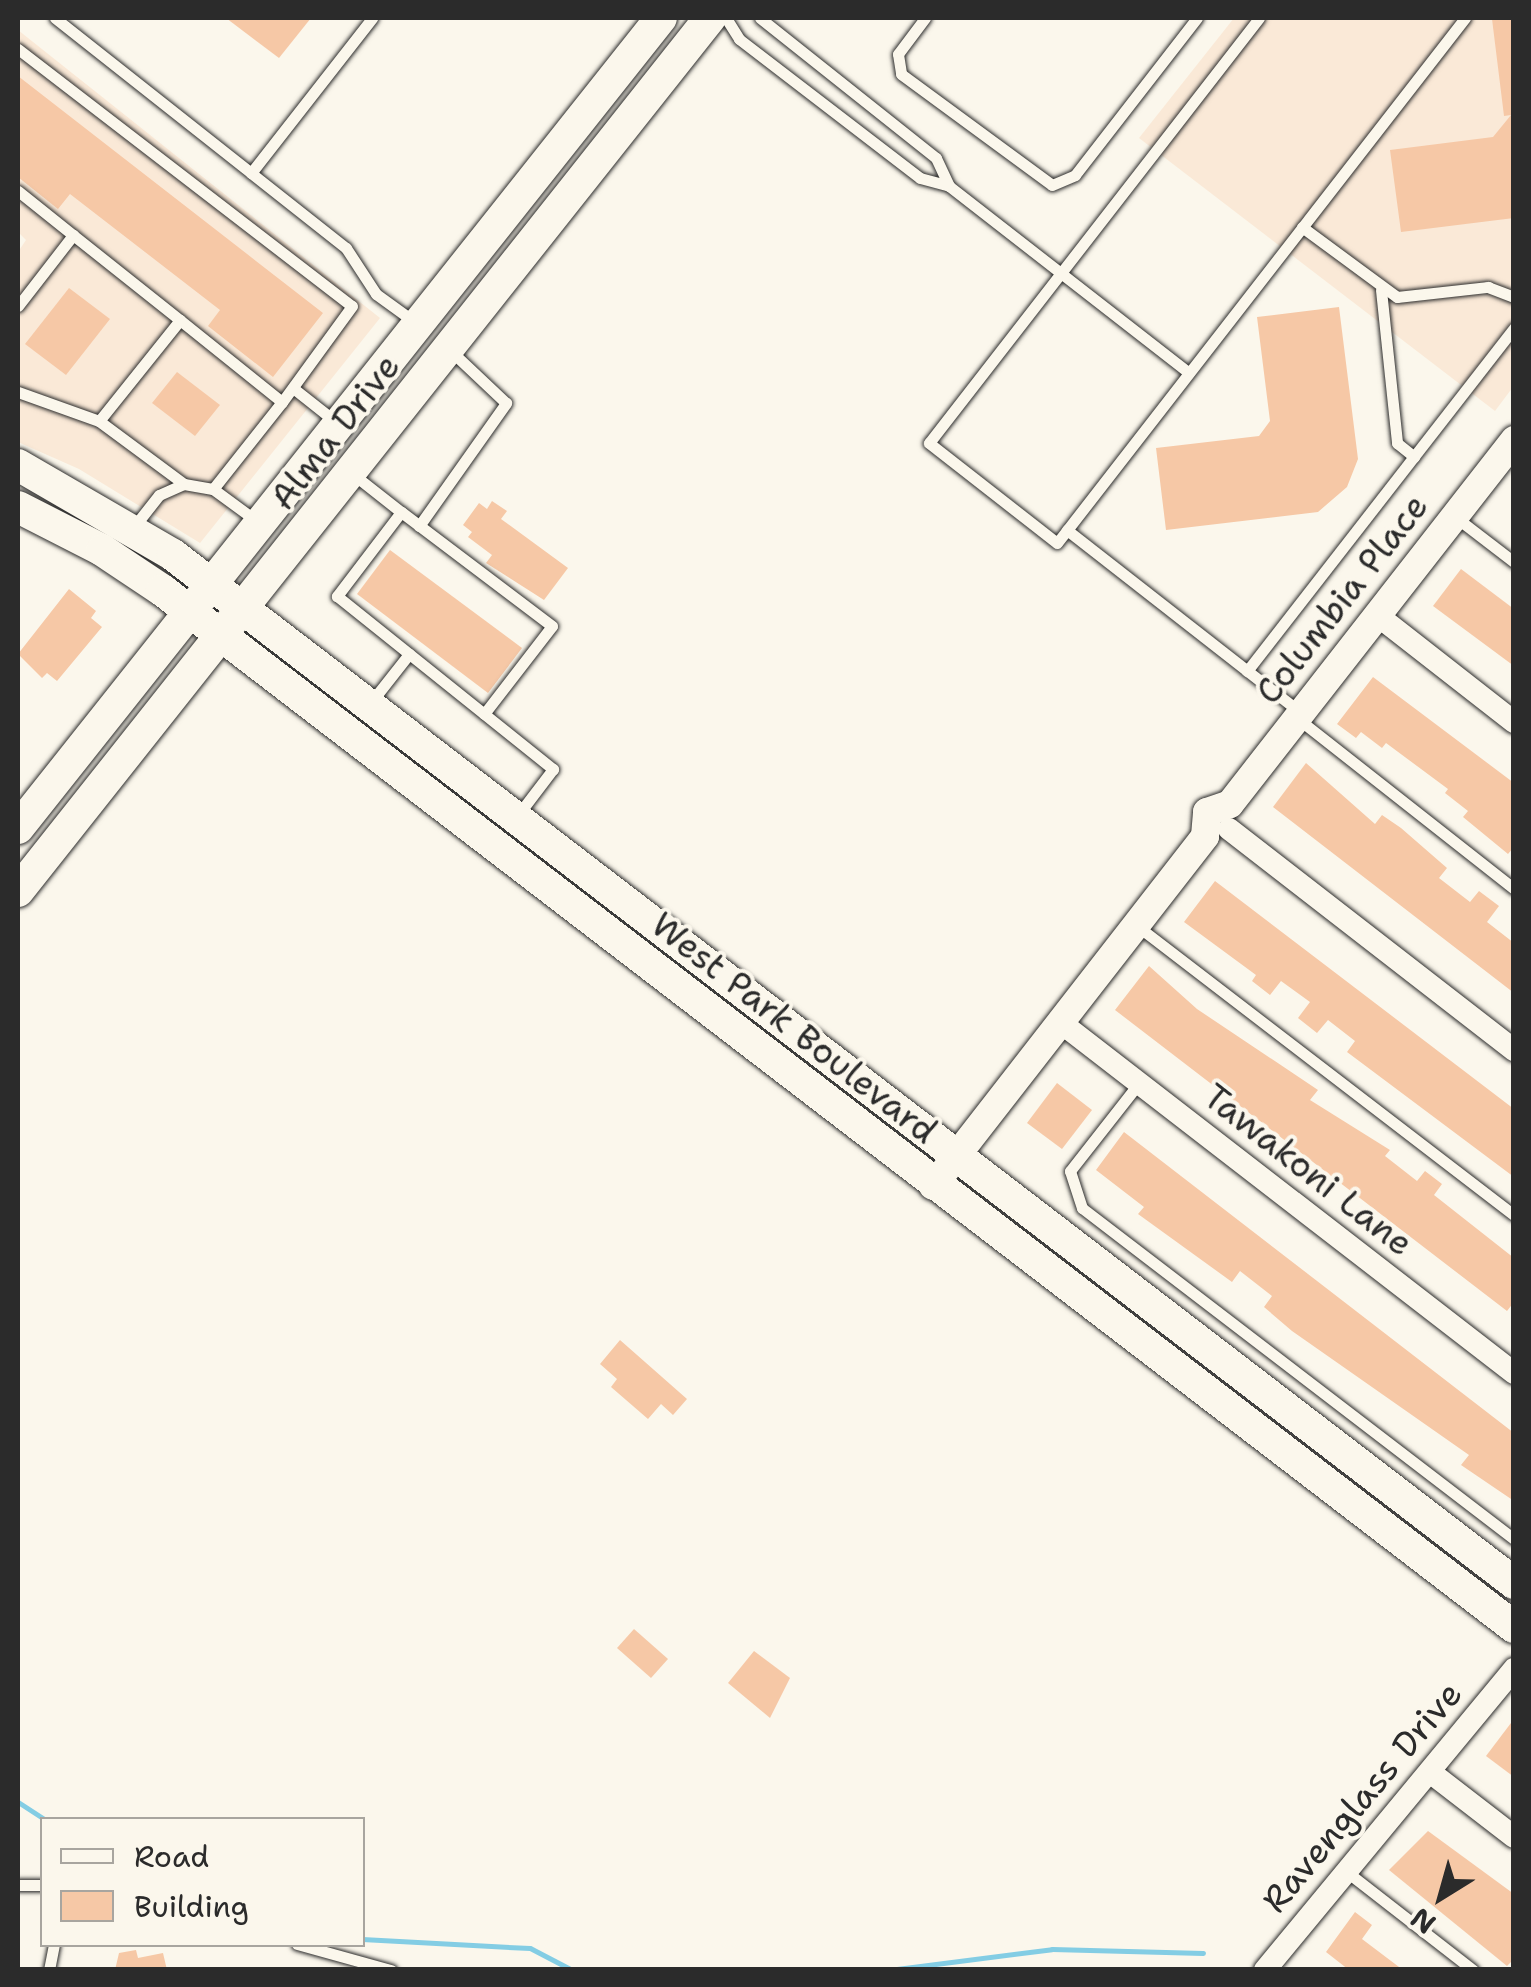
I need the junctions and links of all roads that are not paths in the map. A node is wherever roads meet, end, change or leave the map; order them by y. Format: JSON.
{"nodes":[{"id":1,"x":55,"y":18,"type":"edge"},
{"id":2,"x":372,"y":18,"type":"edge"},
{"id":3,"x":661,"y":18,"type":"edge"},
{"id":4,"x":710,"y":18,"type":"edge"},
{"id":5,"x":726,"y":18,"type":"edge"},
{"id":6,"x":760,"y":18,"type":"edge"},
{"id":7,"x":925,"y":18,"type":"edge"},
{"id":8,"x":1197,"y":18,"type":"edge"},
{"id":9,"x":1260,"y":18,"type":"edge"},
{"id":10,"x":1466,"y":18,"type":"edge"},
{"id":11,"x":18,"y":49,"type":"edge"},
{"id":12,"x":251,"y":173,"type":"junction"},
{"id":13,"x":949,"y":186,"type":"junction"},
{"id":14,"x":18,"y":192,"type":"edge"},
{"id":15,"x":1302,"y":228,"type":"junction"},
{"id":16,"x":73,"y":236,"type":"junction"},
{"id":17,"x":1061,"y":273,"type":"junction"},
{"id":18,"x":1381,"y":290,"type":"junction"},
{"id":19,"x":1514,"y":296,"type":"edge"},
{"id":20,"x":18,"y":306,"type":"edge"},
{"id":21,"x":180,"y":320,"type":"junction"},
{"id":22,"x":418,"y":325,"type":"junction"},
{"id":23,"x":1514,"y":328,"type":"edge"},
{"id":24,"x":450,"y":350,"type":"junction"},
{"id":25,"x":1190,"y":373,"type":"junction"},
{"id":26,"x":293,"y":388,"type":"junction"},
{"id":27,"x":18,"y":392,"type":"edge"},
{"id":28,"x":282,"y":402,"type":"junction"},
{"id":29,"x":99,"y":420,"type":"junction"},
{"id":30,"x":340,"y":425,"type":"junction"},
{"id":31,"x":1514,"y":440,"type":"edge"},
{"id":32,"x":1414,"y":456,"type":"junction"},
{"id":33,"x":18,"y":465,"type":"edge"},
{"id":34,"x":352,"y":474,"type":"junction"},
{"id":35,"x":184,"y":484,"type":"junction"},
{"id":36,"x":214,"y":489,"type":"junction"},
{"id":37,"x":18,"y":508,"type":"edge"},
{"id":38,"x":401,"y":512,"type":"junction"},
{"id":39,"x":1454,"y":516,"type":"junction"},
{"id":40,"x":261,"y":524,"type":"junction"},
{"id":41,"x":419,"y":526,"type":"junction"},
{"id":42,"x":133,"y":528,"type":"junction"},
{"id":43,"x":1067,"y":530,"type":"junction"},
{"id":44,"x":1514,"y":562,"type":"edge"},
{"id":45,"x":212,"y":585,"type":"junction"},
{"id":46,"x":245,"y":612,"type":"junction"},
{"id":47,"x":190,"y":613,"type":"junction"},
{"id":48,"x":1377,"y":615,"type":"junction"},
{"id":49,"x":222,"y":638,"type":"junction"},
{"id":50,"x":409,"y":654,"type":"junction"},
{"id":51,"x":1247,"y":671,"type":"junction"},
{"id":52,"x":369,"y":704,"type":"junction"},
{"id":53,"x":484,"y":714,"type":"junction"},
{"id":54,"x":1299,"y":715,"type":"junction"},
{"id":55,"x":1514,"y":722,"type":"edge"},
{"id":56,"x":517,"y":816,"type":"junction"},
{"id":57,"x":1222,"y":823,"type":"junction"},
{"id":58,"x":18,"y":828,"type":"edge"},
{"id":59,"x":494,"y":846,"type":"junction"},
{"id":60,"x":1514,"y":889,"type":"edge"},
{"id":61,"x":18,"y":891,"type":"edge"},
{"id":62,"x":1136,"y":925,"type":"junction"},
{"id":63,"x":1060,"y":1022,"type":"junction"},
{"id":64,"x":1514,"y":1050,"type":"edge"},
{"id":65,"x":1139,"y":1083,"type":"junction"},
{"id":66,"x":958,"y":1154,"type":"junction"},
{"id":67,"x":933,"y":1186,"type":"junction"},
{"id":68,"x":1514,"y":1214,"type":"edge"},
{"id":69,"x":1514,"y":1373,"type":"edge"},
{"id":70,"x":1514,"y":1539,"type":"edge"},
{"id":71,"x":1514,"y":1583,"type":"edge"},
{"id":72,"x":1514,"y":1627,"type":"edge"},
{"id":73,"x":1514,"y":1669,"type":"edge"},
{"id":74,"x":1430,"y":1772,"type":"junction"},
{"id":75,"x":1513,"y":1834,"type":"edge"},
{"id":76,"x":1346,"y":1872,"type":"junction"},
{"id":77,"x":308,"y":1947,"type":"edge"},
{"id":78,"x":1266,"y":1969,"type":"edge"},
{"id":79,"x":391,"y":1970,"type":"edge"},
{"id":80,"x":1473,"y":1970,"type":"edge"}],
"edges":[{"from":1,"to":12,"type":"lane"},
{"from":2,"to":12,"type":"lane"},
{"from":3,"to":22,"type":"main road","name":"Alma Drive"},
{"from":4,"to":24,"type":"main road","name":"Alma Drive"},
{"from":5,"to":13,"type":"lane"},
{"from":6,"to":13,"type":"lane"},
{"from":7,"to":8,"type":"lane"},
{"from":9,"to":17,"type":"lane"},
{"from":10,"to":15,"type":"lane"},
{"from":11,"to":26,"type":"lane"},
{"from":12,"to":22,"type":"lane"},
{"from":13,"to":17,"type":"lane"},
{"from":14,"to":16,"type":"lane"},
{"from":15,"to":18,"type":"lane"},
{"from":15,"to":25,"type":"lane"},
{"from":16,"to":20,"type":"lane"},
{"from":16,"to":21,"type":"lane"},
{"from":17,"to":25,"type":"lane"},
{"from":17,"to":43,"type":"lane"},
{"from":18,"to":19,"type":"lane"},
{"from":18,"to":32,"type":"lane"},
{"from":21,"to":28,"type":"lane"},
{"from":21,"to":29,"type":"lane"},
{"from":22,"to":24,"type":"main road"},
{"from":22,"to":30,"type":"main road","name":"Alma Drive"},
{"from":23,"to":32,"type":"lane"},
{"from":24,"to":34,"type":"main road","name":"Alma Drive"},
{"from":24,"to":41,"type":"lane"},
{"from":25,"to":43,"type":"lane"},
{"from":26,"to":28,"type":"lane"},
{"from":26,"to":30,"type":"lane"},
{"from":27,"to":29,"type":"lane"},
{"from":28,"to":36,"type":"lane"},
{"from":29,"to":35,"type":"lane"},
{"from":30,"to":40,"type":"main road","name":"Alma Drive"},
{"from":31,"to":39,"type":"street","name":"Columbia Place"},
{"from":32,"to":51,"type":"lane"},
{"from":33,"to":42,"type":"main road","name":"West Park Boulevard"},
{"from":34,"to":38,"type":"lane"},
{"from":34,"to":46,"type":"main road","name":"Alma Drive"},
{"from":35,"to":36,"type":"lane"},
{"from":35,"to":42,"type":"lane"},
{"from":36,"to":40,"type":"lane"},
{"from":37,"to":47,"type":"main road","name":"West Park Boulevard"},
{"from":38,"to":41,"type":"lane"},
{"from":38,"to":50,"type":"lane"},
{"from":39,"to":44,"type":"lane"},
{"from":39,"to":48,"type":"street","name":"Columbia Place"},
{"from":40,"to":45,"type":"main road","name":"Alma Drive"},
{"from":41,"to":53,"type":"lane"},
{"from":42,"to":45,"type":"main road","name":"West Park Boulevard"},
{"from":43,"to":51,"type":"lane"},
{"from":45,"to":46,"type":"main road","name":"West Park Boulevard"},
{"from":45,"to":47,"type":"main road","name":"Alma Drive"},
{"from":46,"to":49,"type":"main road","name":"Alma Drive"},
{"from":46,"to":52,"type":"main road","name":"West Park Boulevard"},
{"from":47,"to":49,"type":"main road","name":"West Park Boulevard"},
{"from":47,"to":58,"type":"main road","name":"Alma Drive"},
{"from":48,"to":54,"type":"street","name":"Columbia Place"},
{"from":48,"to":55,"type":"street"},
{"from":49,"to":59,"type":"main road","name":"West Park Boulevard"},
{"from":49,"to":61,"type":"main road","name":"Alma Drive"},
{"from":50,"to":52,"type":"lane"},
{"from":50,"to":53,"type":"lane"},
{"from":51,"to":54,"type":"lane"},
{"from":52,"to":56,"type":"main road","name":"West Park Boulevard"},
{"from":53,"to":56,"type":"lane"},
{"from":54,"to":57,"type":"street","name":"Columbia Place"},
{"from":54,"to":60,"type":"lane"},
{"from":56,"to":59,"type":"lane"},
{"from":56,"to":66,"type":"main road","name":"West Park Boulevard"},
{"from":57,"to":62,"type":"street","name":"Columbia Place"},
{"from":57,"to":64,"type":"street"},
{"from":59,"to":67,"type":"main road","name":"West Park Boulevard"},
{"from":62,"to":63,"type":"street","name":"Columbia Place"},
{"from":62,"to":68,"type":"lane"},
{"from":63,"to":65,"type":"street","name":"Tawakoni Lane"},
{"from":63,"to":66,"type":"street","name":"Columbia Place"},
{"from":65,"to":69,"type":"street","name":"Tawakoni Lane"},
{"from":65,"to":70,"type":"lane"},
{"from":66,"to":67,"type":"street","name":"Columbia Place"},
{"from":66,"to":71,"type":"main road","name":"West Park Boulevard"},
{"from":67,"to":72,"type":"main road","name":"West Park Boulevard"},
{"from":73,"to":74,"type":"street","name":"Ravenglass Drive"},
{"from":74,"to":75,"type":"street"},
{"from":74,"to":76,"type":"street","name":"Ravenglass Drive"},
{"from":76,"to":78,"type":"street","name":"Ravenglass Drive"},
{"from":76,"to":80,"type":"lane"},
{"from":77,"to":79,"type":"lane"}]}
